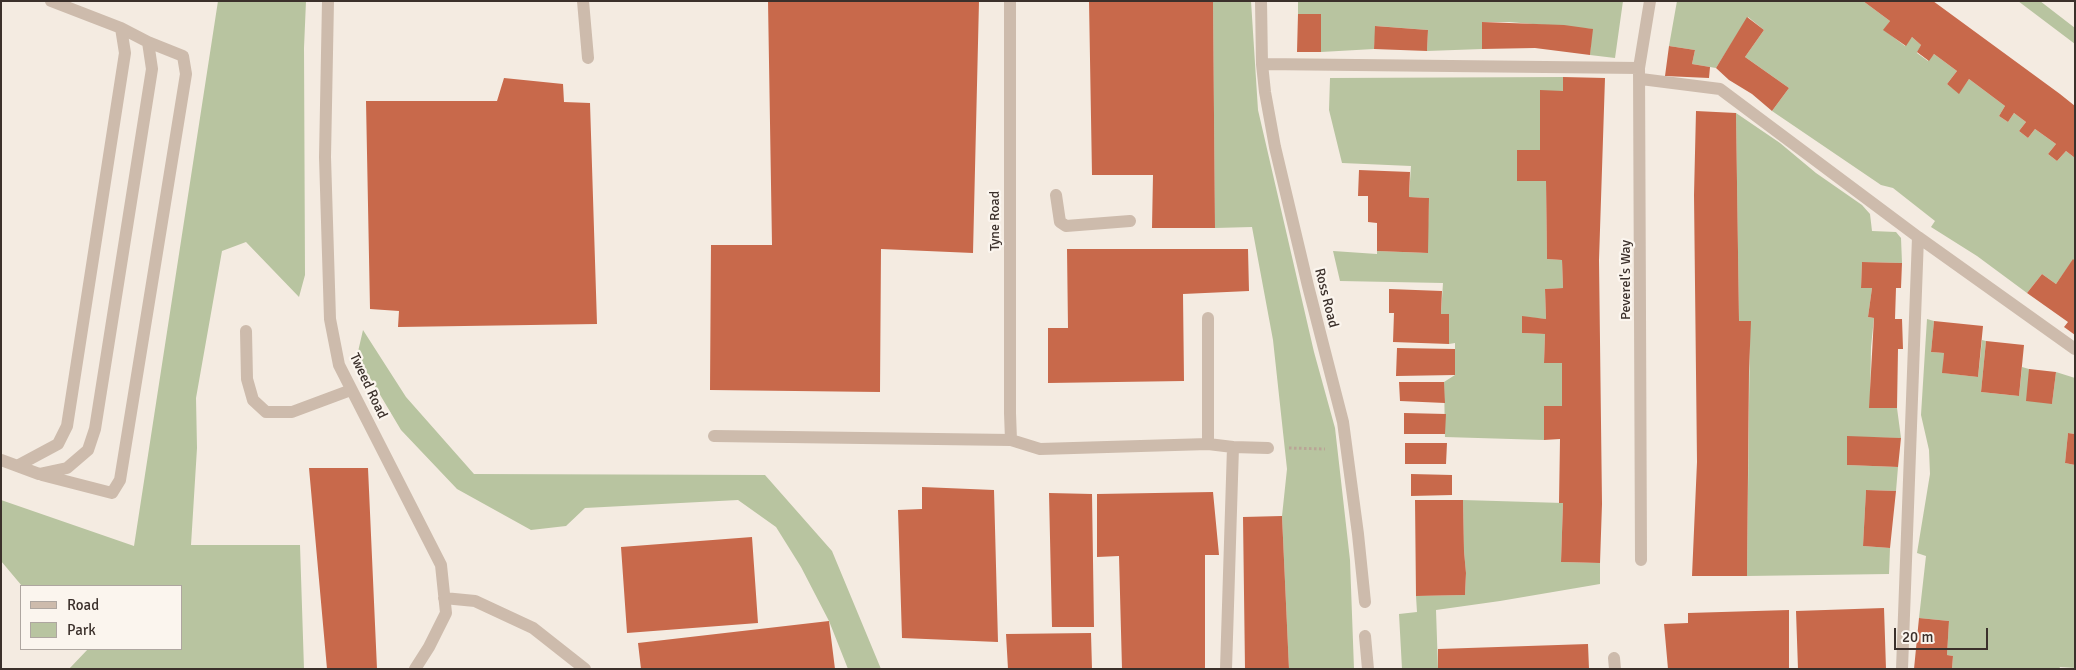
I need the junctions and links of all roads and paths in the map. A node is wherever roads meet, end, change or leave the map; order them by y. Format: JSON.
{"nodes":[{"id":1,"x":51,"y":1,"type":"edge"},
{"id":2,"x":328,"y":1,"type":"edge"},
{"id":3,"x":583,"y":1,"type":"edge"},
{"id":4,"x":1010,"y":1,"type":"edge"},
{"id":5,"x":1261,"y":1,"type":"edge"},
{"id":6,"x":1650,"y":1,"type":"edge"},
{"id":7,"x":121,"y":28,"type":"junction"},
{"id":8,"x":148,"y":42,"type":"junction"},
{"id":9,"x":588,"y":58,"type":"dead end"},
{"id":10,"x":1262,"y":64,"type":"junction"},
{"id":11,"x":1640,"y":73,"type":"junction"},
{"id":12,"x":1056,"y":195,"type":"dead end"},
{"id":13,"x":1130,"y":221,"type":"dead end"},
{"id":14,"x":1918,"y":237,"type":"junction"},
{"id":15,"x":1208,"y":318,"type":"dead end"},
{"id":16,"x":246,"y":331,"type":"dead end"},
{"id":17,"x":2075,"y":349,"type":"edge"},
{"id":18,"x":351,"y":390,"type":"junction"},
{"id":19,"x":714,"y":436,"type":"dead end"},
{"id":20,"x":1011,"y":440,"type":"junction"},
{"id":21,"x":1208,"y":444,"type":"junction"},
{"id":22,"x":1233,"y":447,"type":"junction"},
{"id":23,"x":1268,"y":448,"type":"joint"},
{"id":24,"x":1346,"y":449,"type":"junction"},
{"id":25,"x":1,"y":460,"type":"edge"},
{"id":26,"x":17,"y":466,"type":"junction"},
{"id":27,"x":39,"y":474,"type":"junction"},
{"id":28,"x":1641,"y":560,"type":"dead end"},
{"id":29,"x":444,"y":598,"type":"junction"},
{"id":30,"x":1365,"y":602,"type":"dead end"},
{"id":31,"x":1365,"y":636,"type":"dead end"},
{"id":32,"x":414,"y":669,"type":"edge"},
{"id":33,"x":585,"y":669,"type":"edge"},
{"id":34,"x":1226,"y":669,"type":"edge"},
{"id":35,"x":1368,"y":669,"type":"edge"},
{"id":36,"x":1902,"y":669,"type":"edge"}],
"edges":[{"from":1,"to":7,"type":"street"},
{"from":2,"to":18,"type":"street","name":"Tweed Road"},
{"from":3,"to":9,"type":"street"},
{"from":4,"to":20,"type":"street","name":"Tyne Road"},
{"from":5,"to":10,"type":"street","name":"Ross Road"},
{"from":6,"to":11,"type":"street","name":"Peverel's Way"},
{"from":7,"to":8,"type":"street"},
{"from":7,"to":26,"type":"street"},
{"from":8,"to":27,"type":"street"},
{"from":8,"to":27,"type":"street"},
{"from":10,"to":11,"type":"street"},
{"from":10,"to":24,"type":"street","name":"Ross Road"},
{"from":11,"to":14,"type":"street"},
{"from":11,"to":28,"type":"street","name":"Peverel's Way"},
{"from":12,"to":13,"type":"street"},
{"from":14,"to":17,"type":"street"},
{"from":14,"to":36,"type":"street"},
{"from":15,"to":21,"type":"street"},
{"from":16,"to":18,"type":"street"},
{"from":18,"to":29,"type":"street","name":"Tweed Road"},
{"from":19,"to":20,"type":"street"},
{"from":20,"to":21,"type":"street"},
{"from":21,"to":22,"type":"street"},
{"from":22,"to":23,"type":"street"},
{"from":22,"to":34,"type":"street"},
{"from":23,"to":24,"type":"path"},
{"from":24,"to":30,"type":"street","name":"Ross Road"},
{"from":25,"to":26,"type":"street"},
{"from":26,"to":27,"type":"street"},
{"from":29,"to":32,"type":"street","name":"Tweed Road"},
{"from":29,"to":33,"type":"street"},
{"from":31,"to":35,"type":"street"}]}
